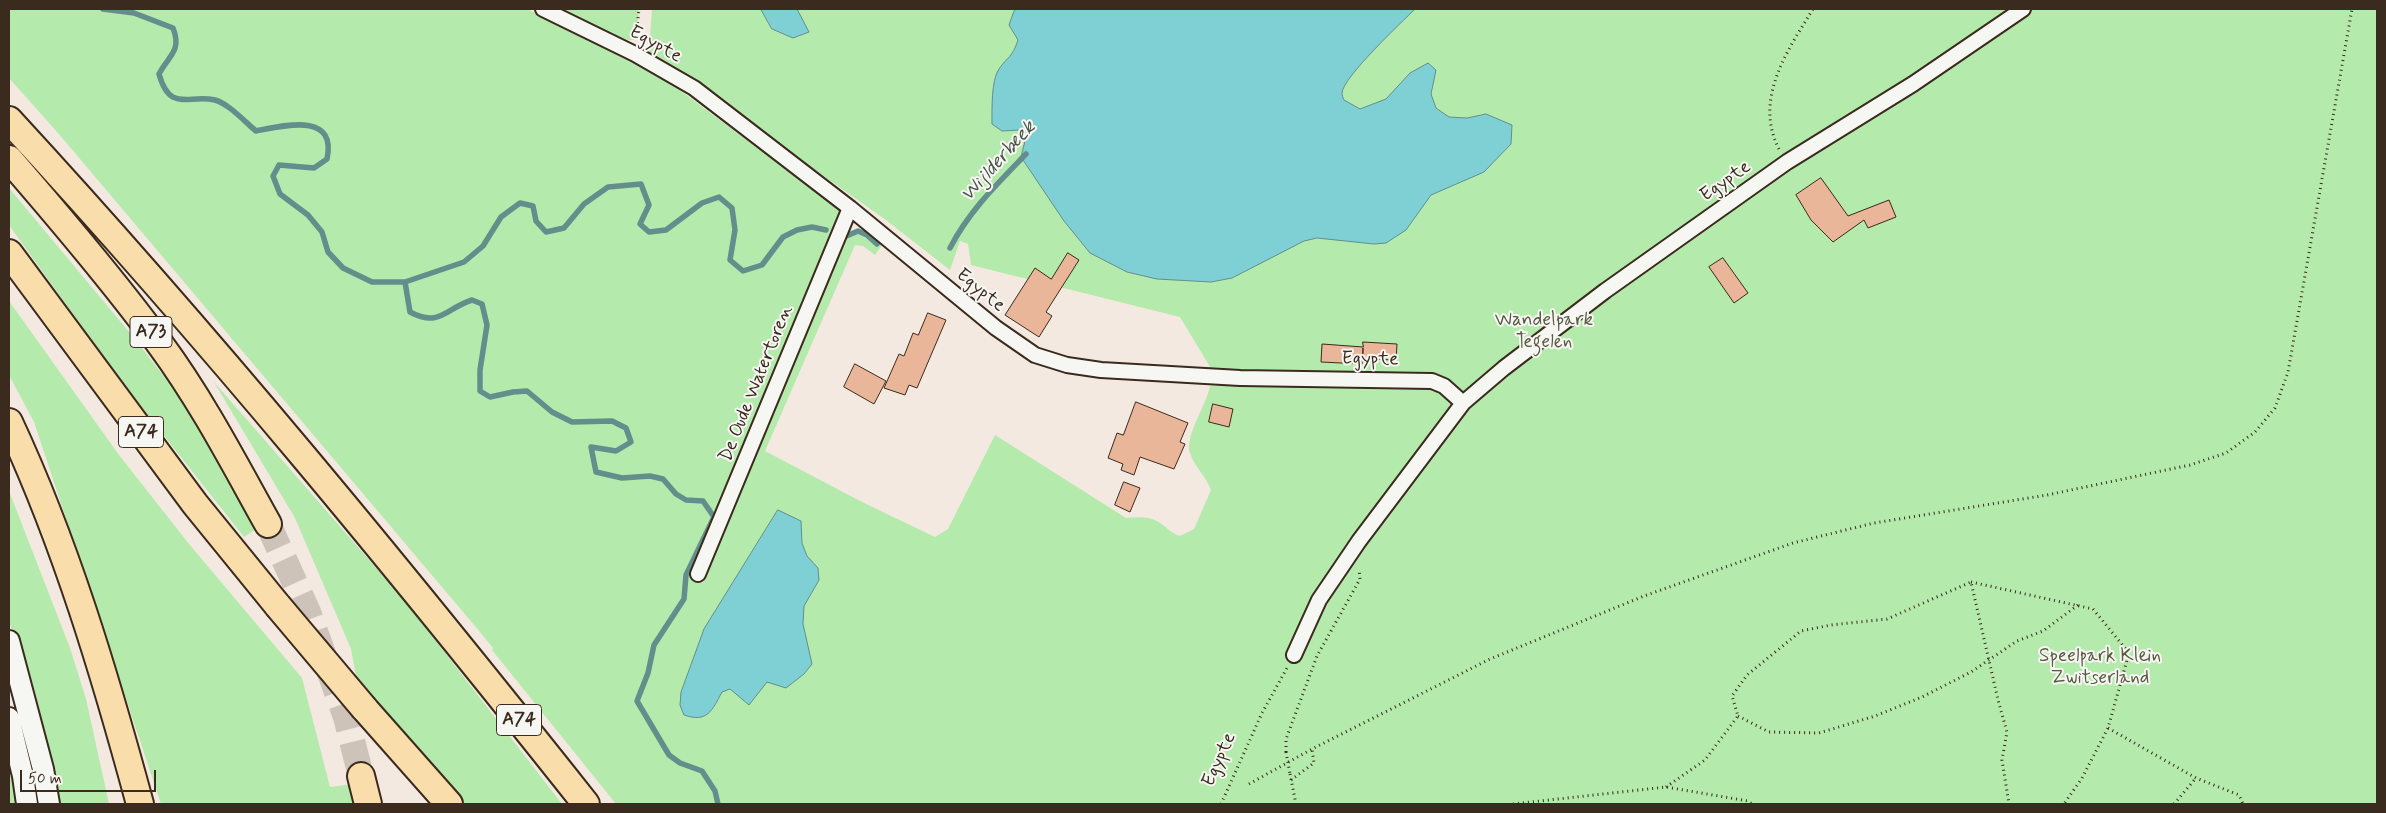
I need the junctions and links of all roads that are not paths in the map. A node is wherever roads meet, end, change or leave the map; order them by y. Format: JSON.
{"nodes":[{"id":1,"x":543,"y":9,"type":"edge"},
{"id":2,"x":2023,"y":9,"type":"edge"},
{"id":3,"x":9,"y":120,"type":"edge"},
{"id":4,"x":9,"y":159,"type":"edge"},
{"id":5,"x":850,"y":208,"type":"junction"},
{"id":6,"x":9,"y":253,"type":"edge"},
{"id":7,"x":1463,"y":402,"type":"junction"},
{"id":8,"x":9,"y":422,"type":"edge"},
{"id":9,"x":268,"y":524,"type":"tunnel mouth"},
{"id":10,"x":698,"y":574,"type":"dead end"},
{"id":11,"x":9,"y":641,"type":"edge"},
{"id":12,"x":1294,"y":655,"type":"road end"},
{"id":13,"x":9,"y":718,"type":"edge"},
{"id":14,"x":361,"y":776,"type":"tunnel mouth"},
{"id":15,"x":27,"y":804,"type":"edge"},
{"id":16,"x":49,"y":804,"type":"edge"},
{"id":17,"x":140,"y":804,"type":"edge"},
{"id":18,"x":368,"y":804,"type":"edge"},
{"id":19,"x":449,"y":804,"type":"edge"},
{"id":20,"x":586,"y":804,"type":"edge"}],
"edges":[{"from":1,"to":5,"type":"street","name":"Egypte"},
{"from":2,"to":7,"type":"street","name":"Egypte"},
{"from":3,"to":20,"type":"highway","number":"A74"},
{"from":4,"to":9,"type":"highway","number":"A73"},
{"from":5,"to":7,"type":"street","name":"Egypte"},
{"from":5,"to":10,"type":"street","name":"De Oude Watertoren"},
{"from":6,"to":19,"type":"highway","number":"A74","bridge":true},
{"from":7,"to":12,"type":"street","name":"Egypte"},
{"from":8,"to":17,"type":"highway"},
{"from":11,"to":16,"type":"main road"},
{"from":13,"to":15,"type":"main road"},
{"from":14,"to":18,"type":"highway"}]}
